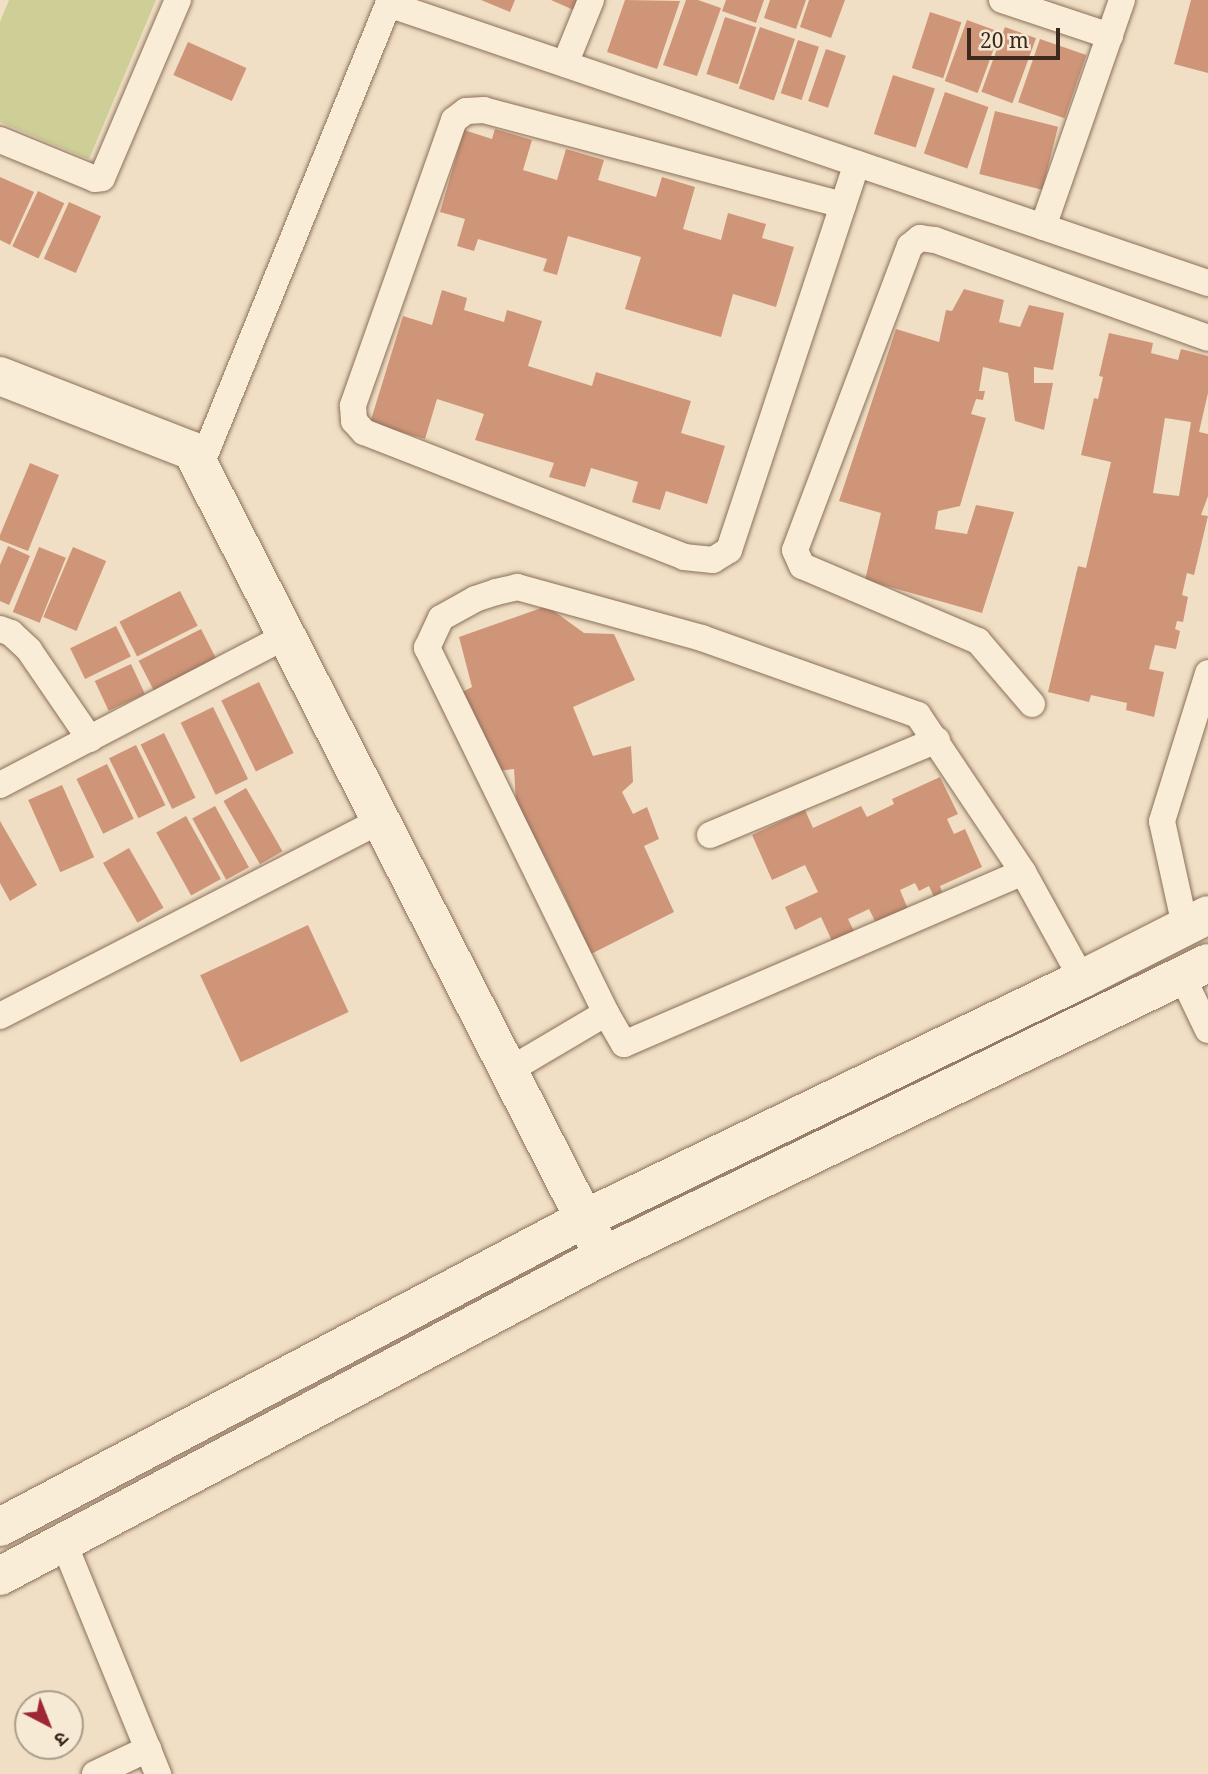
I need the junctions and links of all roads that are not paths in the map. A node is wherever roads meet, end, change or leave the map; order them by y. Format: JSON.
{"nodes":[{"id":1,"x":178,"y":0,"type":"edge"},
{"id":2,"x":591,"y":0,"type":"edge"},
{"id":3,"x":1002,"y":0,"type":"edge"},
{"id":4,"x":1122,"y":0,"type":"edge"},
{"id":5,"x":389,"y":2,"type":"edge"},
{"id":6,"x":1110,"y":36,"type":"junction"},
{"id":7,"x":565,"y":64,"type":"junction"},
{"id":8,"x":0,"y":140,"type":"edge"},
{"id":9,"x":857,"y":164,"type":"junction"},
{"id":10,"x":843,"y":205,"type":"junction"},
{"id":11,"x":1043,"y":227,"type":"junction"},
{"id":12,"x":1208,"y":284,"type":"edge"},
{"id":13,"x":1208,"y":338,"type":"edge"},
{"id":14,"x":0,"y":376,"type":"edge"},
{"id":15,"x":200,"y":467,"type":"junction"},
{"id":16,"x":0,"y":629,"type":"edge"},
{"id":17,"x":286,"y":636,"type":"junction"},
{"id":18,"x":1208,"y":673,"type":"edge"},
{"id":19,"x":1032,"y":704,"type":"dead end"},
{"id":20,"x":90,"y":739,"type":"junction"},
{"id":21,"x":937,"y":740,"type":"junction"},
{"id":22,"x":0,"y":785,"type":"edge"},
{"id":23,"x":380,"y":821,"type":"junction"},
{"id":24,"x":710,"y":835,"type":"dead end"},
{"id":25,"x":1023,"y":872,"type":"junction"},
{"id":26,"x":1197,"y":920,"type":"edge"},
{"id":27,"x":1195,"y":969,"type":"edge"},
{"id":28,"x":1082,"y":979,"type":"junction"},
{"id":29,"x":606,"y":1013,"type":"junction"},
{"id":30,"x":0,"y":1016,"type":"edge"},
{"id":31,"x":1208,"y":1031,"type":"edge"},
{"id":32,"x":508,"y":1071,"type":"junction"},
{"id":33,"x":584,"y":1219,"type":"junction"},
{"id":34,"x":603,"y":1256,"type":"junction"},
{"id":35,"x":0,"y":1527,"type":"edge"},
{"id":36,"x":63,"y":1541,"type":"junction"},
{"id":37,"x":0,"y":1576,"type":"edge"},
{"id":38,"x":148,"y":1749,"type":"junction"},
{"id":39,"x":95,"y":1774,"type":"edge"},
{"id":40,"x":158,"y":1774,"type":"edge"}],
"edges":[{"from":1,"to":8,"type":"street"},
{"from":2,"to":7,"type":"street"},
{"from":3,"to":6,"type":"street"},
{"from":4,"to":6,"type":"street"},
{"from":5,"to":7,"type":"street"},
{"from":5,"to":15,"type":"street"},
{"from":6,"to":11,"type":"street"},
{"from":7,"to":9,"type":"street"},
{"from":9,"to":10,"type":"street"},
{"from":9,"to":11,"type":"street"},
{"from":10,"to":10,"type":"street"},
{"from":11,"to":12,"type":"street"},
{"from":13,"to":19,"type":"street"},
{"from":14,"to":15,"type":"street"},
{"from":15,"to":17,"type":"street"},
{"from":16,"to":20,"type":"street"},
{"from":17,"to":20,"type":"street"},
{"from":17,"to":23,"type":"street"},
{"from":18,"to":26,"type":"street"},
{"from":20,"to":22,"type":"street"},
{"from":21,"to":24,"type":"street"},
{"from":21,"to":25,"type":"street"},
{"from":21,"to":29,"type":"street"},
{"from":23,"to":30,"type":"street"},
{"from":23,"to":32,"type":"street"},
{"from":25,"to":28,"type":"street"},
{"from":25,"to":29,"type":"street"},
{"from":26,"to":28,"type":"street"},
{"from":27,"to":31,"type":"street"},
{"from":27,"to":34,"type":"street"},
{"from":28,"to":33,"type":"street"},
{"from":29,"to":32,"type":"street"},
{"from":32,"to":33,"type":"street"},
{"from":33,"to":34,"type":"street"},
{"from":33,"to":35,"type":"street"},
{"from":34,"to":36,"type":"street"},
{"from":36,"to":37,"type":"street"},
{"from":36,"to":38,"type":"street"},
{"from":38,"to":39,"type":"street"},
{"from":38,"to":40,"type":"street"}]}
